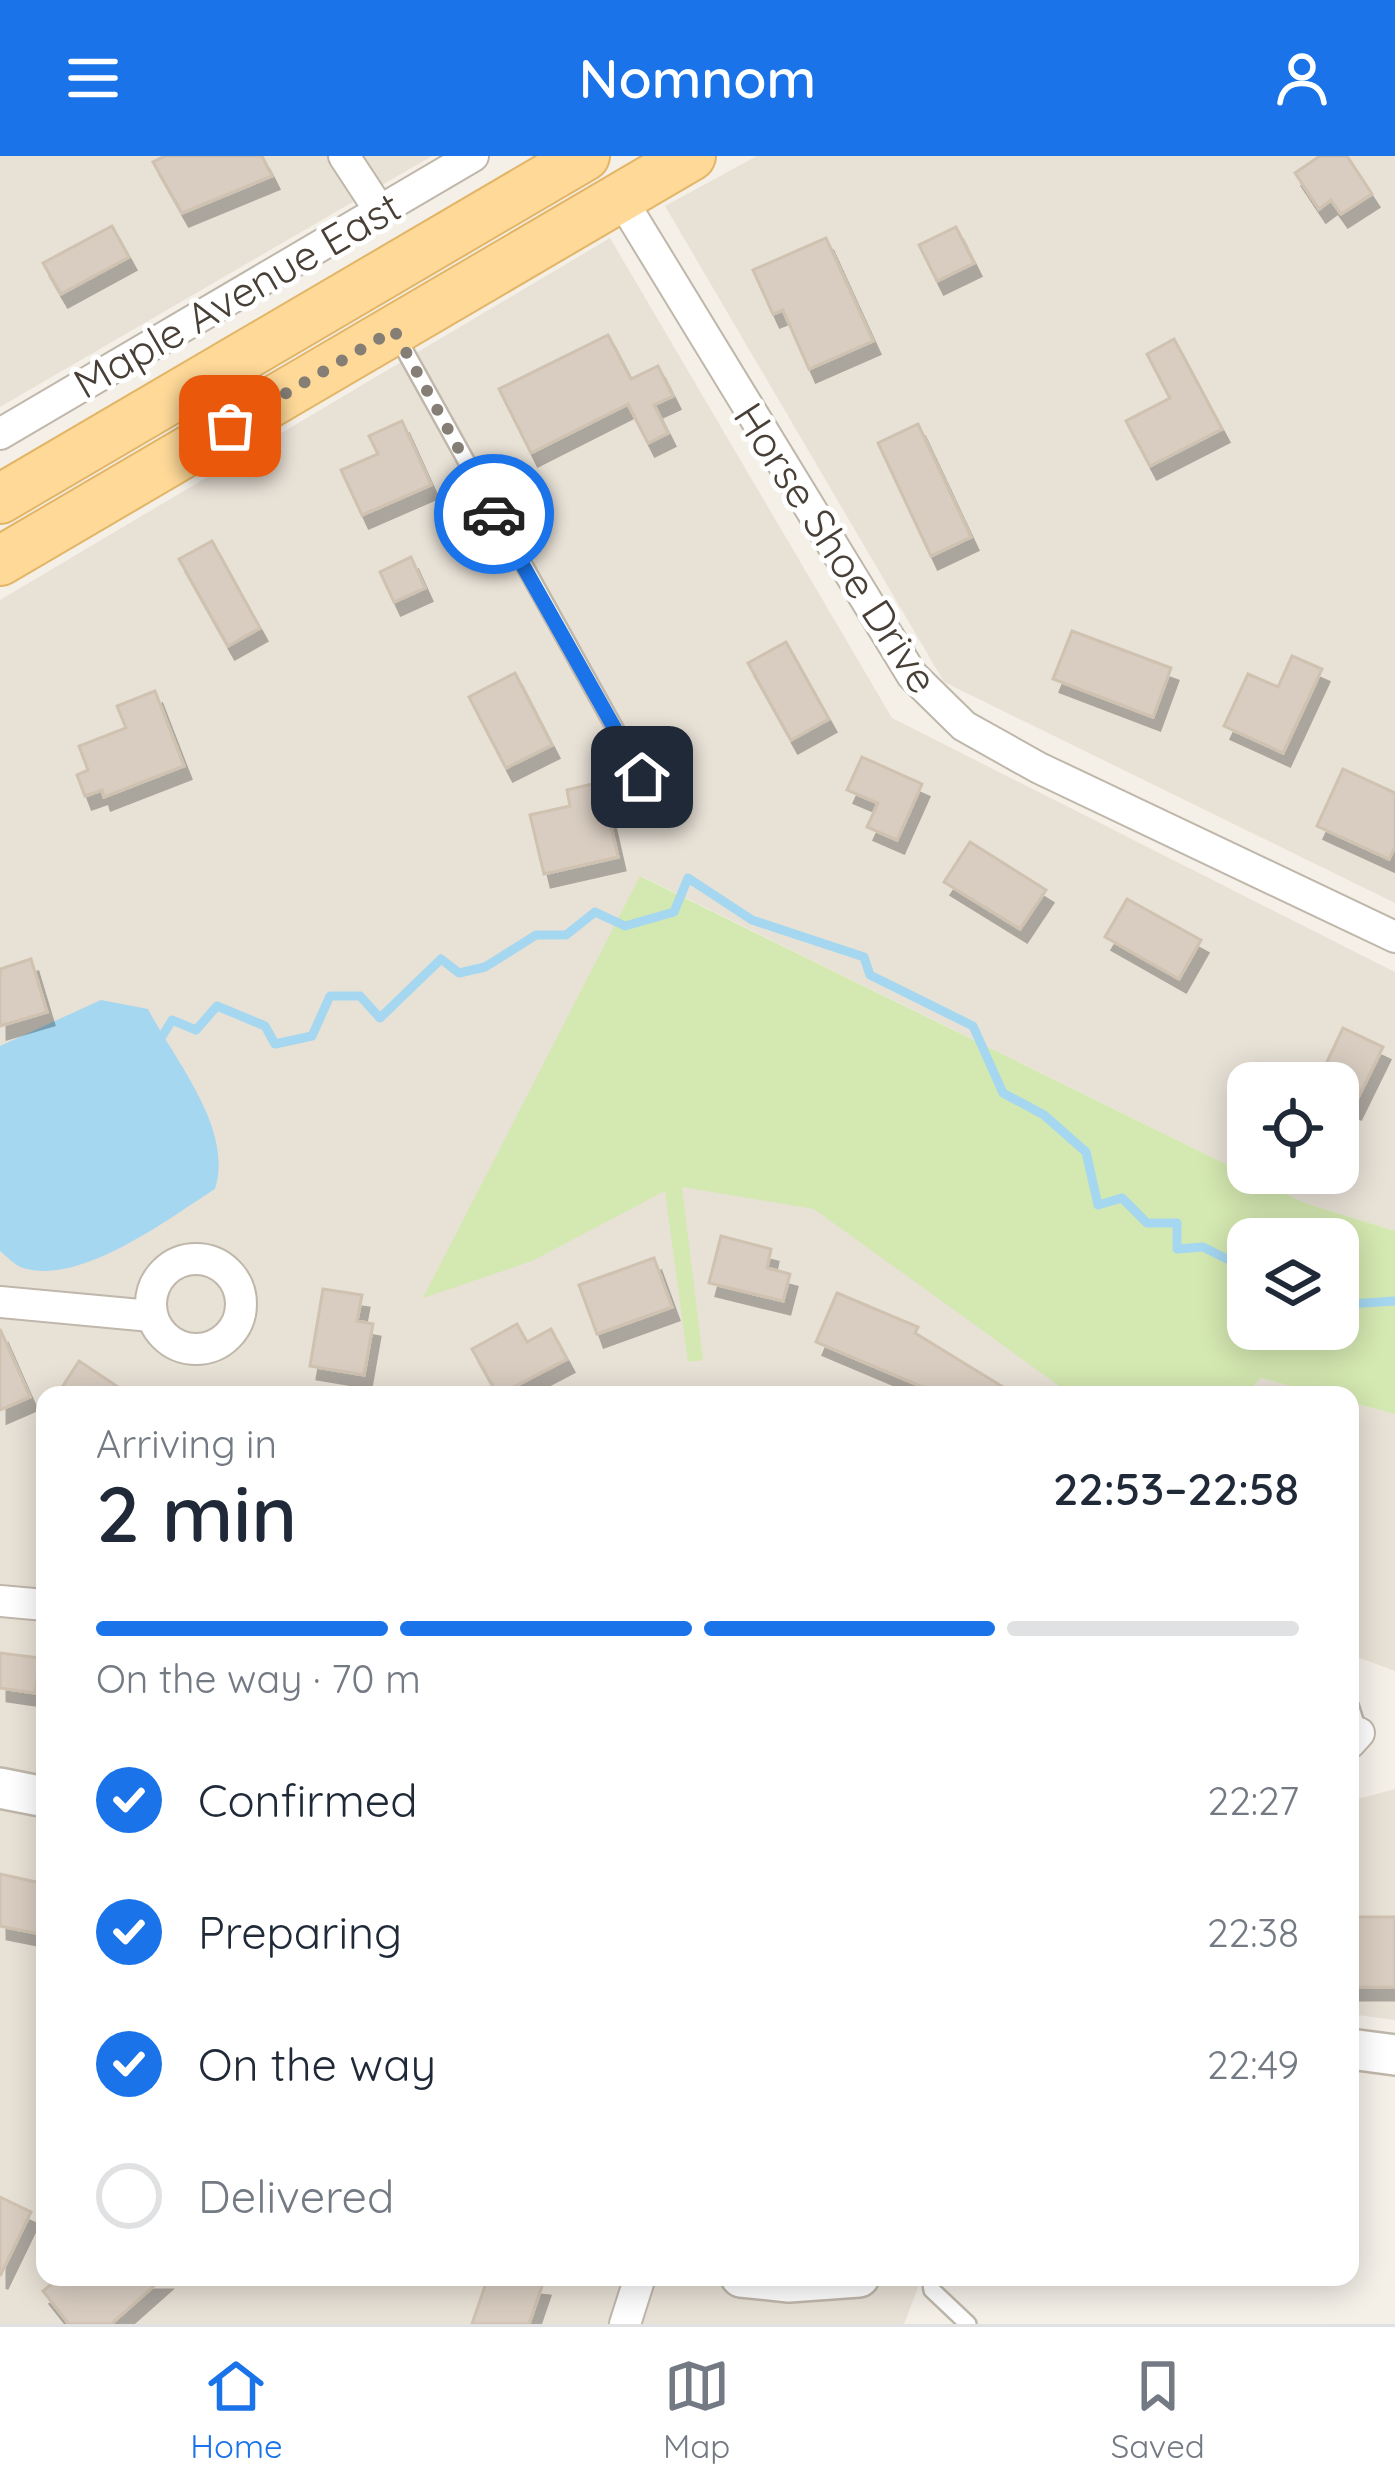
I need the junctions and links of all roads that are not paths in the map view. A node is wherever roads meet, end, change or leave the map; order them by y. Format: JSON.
{"nodes":[{"id":1,"x":344,"y":156,"type":"edge"},
{"id":2,"x":473,"y":156,"type":"edge"},
{"id":3,"x":586,"y":156,"type":"edge"},
{"id":4,"x":691,"y":156,"type":"edge"},
{"id":5,"x":620,"y":197,"type":"junction"},
{"id":6,"x":380,"y":211,"type":"junction"},
{"id":7,"x":394,"y":330,"type":"junction"},
{"id":8,"x":0,"y":434,"type":"edge"},
{"id":9,"x":0,"y":499,"type":"edge"},
{"id":10,"x":0,"y":561,"type":"edge"},
{"id":11,"x":642,"y":777,"type":"dead end"},
{"id":12,"x":1395,"y":937,"type":"edge"},
{"id":13,"x":0,"y":1302,"type":"edge"},
{"id":14,"x":151,"y":1316,"type":"dead end"},
{"id":15,"x":0,"y":1601,"type":"edge"},
{"id":16,"x":36,"y":1604,"type":"edge"},
{"id":17,"x":0,"y":1788,"type":"edge"},
{"id":18,"x":36,"y":1795,"type":"edge"},
{"id":19,"x":1359,"y":2050,"type":"edge"},
{"id":20,"x":1395,"y":2055,"type":"edge"},
{"id":21,"x":637,"y":2286,"type":"edge"},
{"id":22,"x":931,"y":2286,"type":"edge"},
{"id":23,"x":625,"y":2324,"type":"edge"},
{"id":24,"x":968,"y":2324,"type":"edge"}],
"edges":[{"from":1,"to":6,"type":"street"},
{"from":2,"to":6,"type":"street","name":"Maple Avenue East"},
{"from":3,"to":9,"type":"main road"},
{"from":4,"to":5,"type":"main road"},
{"from":5,"to":7,"type":"main road"},
{"from":5,"to":12,"type":"street","name":"Horse Shoe Drive"},
{"from":6,"to":8,"type":"street","name":"Maple Avenue East"},
{"from":7,"to":10,"type":"main road"},
{"from":7,"to":11,"type":"lane"},
{"from":13,"to":14,"type":"street"},
{"from":15,"to":16,"type":"street"},
{"from":17,"to":18,"type":"street"},
{"from":19,"to":20,"type":"street"},
{"from":21,"to":23,"type":"street"},
{"from":22,"to":24,"type":"lane"}]}
